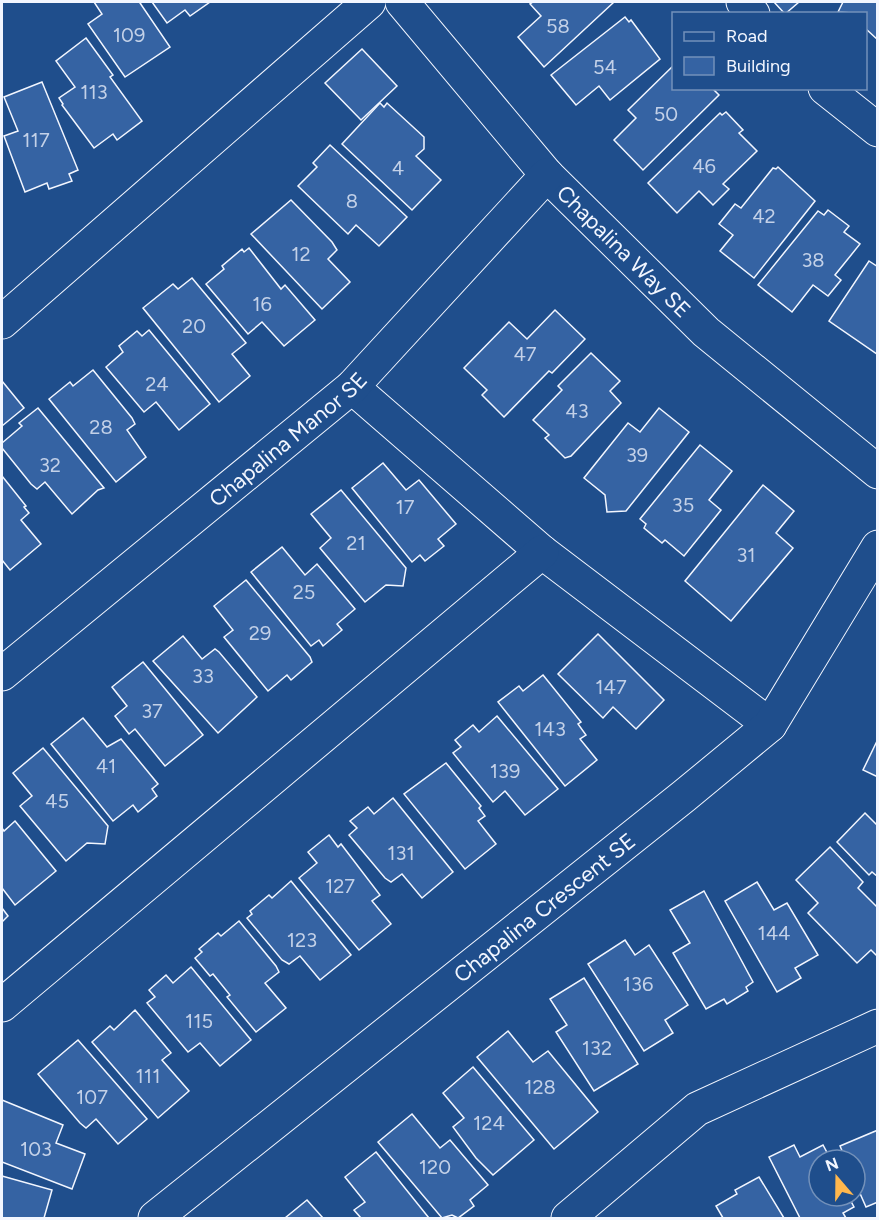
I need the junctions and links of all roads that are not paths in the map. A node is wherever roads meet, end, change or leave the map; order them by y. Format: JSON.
{"nodes":[{"id":1,"x":369,"y":2,"type":"edge"},
{"id":2,"x":402,"y":2,"type":"edge"},
{"id":3,"x":828,"y":90,"type":"edge"},
{"id":4,"x":878,"y":130,"type":"edge"},
{"id":5,"x":547,"y":175,"type":"junction"},
{"id":6,"x":2,"y":322,"type":"edge"},
{"id":7,"x":352,"y":387,"type":"junction"},
{"id":8,"x":878,"y":472,"type":"edge"},
{"id":9,"x":878,"y":548,"type":"edge"},
{"id":10,"x":542,"y":552,"type":"junction"},
{"id":11,"x":2,"y":674,"type":"edge"},
{"id":12,"x":770,"y":725,"type":"junction"},
{"id":13,"x":2,"y":1005,"type":"edge"},
{"id":14,"x":878,"y":1026,"type":"edge"},
{"id":15,"x":155,"y":1218,"type":"edge"},
{"id":16,"x":568,"y":1218,"type":"edge"}],
"edges":[{"from":1,"to":6,"type":"street"},
{"from":2,"to":5,"type":"street","name":"Chapalina Way SE"},
{"from":3,"to":4,"type":"street"},
{"from":5,"to":7,"type":"street","name":"Chapalina Manor SE"},
{"from":5,"to":8,"type":"street","name":"Chapalina Way SE"},
{"from":7,"to":10,"type":"street"},
{"from":7,"to":11,"type":"street","name":"Chapalina Manor SE"},
{"from":9,"to":12,"type":"street","name":"Chapalina Crescent SE"},
{"from":10,"to":12,"type":"street"},
{"from":10,"to":13,"type":"street"},
{"from":12,"to":15,"type":"street","name":"Chapalina Crescent SE"},
{"from":14,"to":16,"type":"street"}]}
